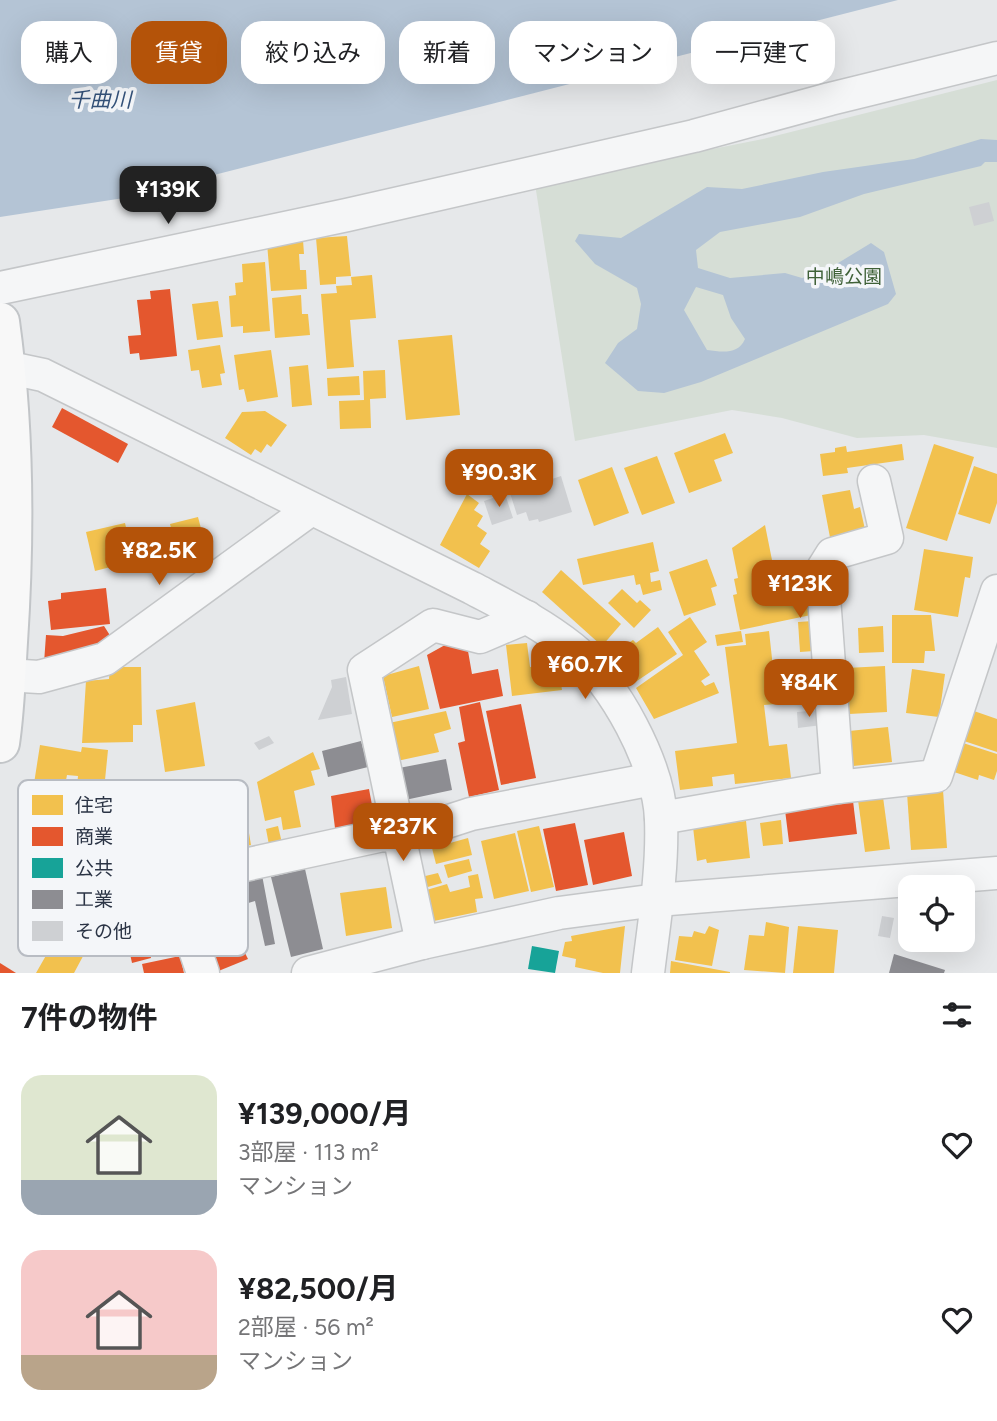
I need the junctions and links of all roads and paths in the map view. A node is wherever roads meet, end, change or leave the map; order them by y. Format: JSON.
{"nodes":[{"id":1,"x":997,"y":58,"type":"edge"},
{"id":2,"x":0,"y":288,"type":"edge"},
{"id":3,"x":0,"y":323,"type":"edge"},
{"id":4,"x":3,"y":366,"type":"edge"},
{"id":5,"x":874,"y":481,"type":"dead end"},
{"id":6,"x":311,"y":509,"type":"junction"},
{"id":7,"x":997,"y":591,"type":"edge"},
{"id":8,"x":527,"y":617,"type":"junction"},
{"id":9,"x":6,"y":675,"type":"junction"},
{"id":10,"x":0,"y":743,"type":"edge"},
{"id":11,"x":653,"y":779,"type":"junction"},
{"id":12,"x":838,"y":787,"type":"junction"},
{"id":13,"x":661,"y":817,"type":"junction"},
{"id":14,"x":400,"y":837,"type":"junction"},
{"id":15,"x":248,"y":864,"type":"edge"},
{"id":16,"x":997,"y":873,"type":"edge"},
{"id":17,"x":657,"y":900,"type":"junction"},
{"id":18,"x":422,"y":943,"type":"junction"},
{"id":19,"x":197,"y":956,"type":"edge"},
{"id":20,"x":203,"y":973,"type":"edge"},
{"id":21,"x":308,"y":973,"type":"edge"},
{"id":22,"x":648,"y":973,"type":"edge"}],
"edges":[{"from":1,"to":2,"type":"street"},
{"from":3,"to":4,"type":"main road"},
{"from":4,"to":6,"type":"street"},
{"from":4,"to":9,"type":"main road"},
{"from":5,"to":12,"type":"street"},
{"from":6,"to":8,"type":"street"},
{"from":6,"to":9,"type":"street"},
{"from":7,"to":12,"type":"street"},
{"from":8,"to":11,"type":"street"},
{"from":8,"to":14,"type":"street"},
{"from":9,"to":10,"type":"main road"},
{"from":11,"to":13,"type":"street"},
{"from":11,"to":14,"type":"street"},
{"from":12,"to":13,"type":"street"},
{"from":13,"to":17,"type":"street"},
{"from":14,"to":15,"type":"street"},
{"from":14,"to":18,"type":"street"},
{"from":16,"to":17,"type":"street"},
{"from":17,"to":18,"type":"street"},
{"from":17,"to":22,"type":"street"},
{"from":18,"to":21,"type":"street"},
{"from":19,"to":20,"type":"street"}]}
